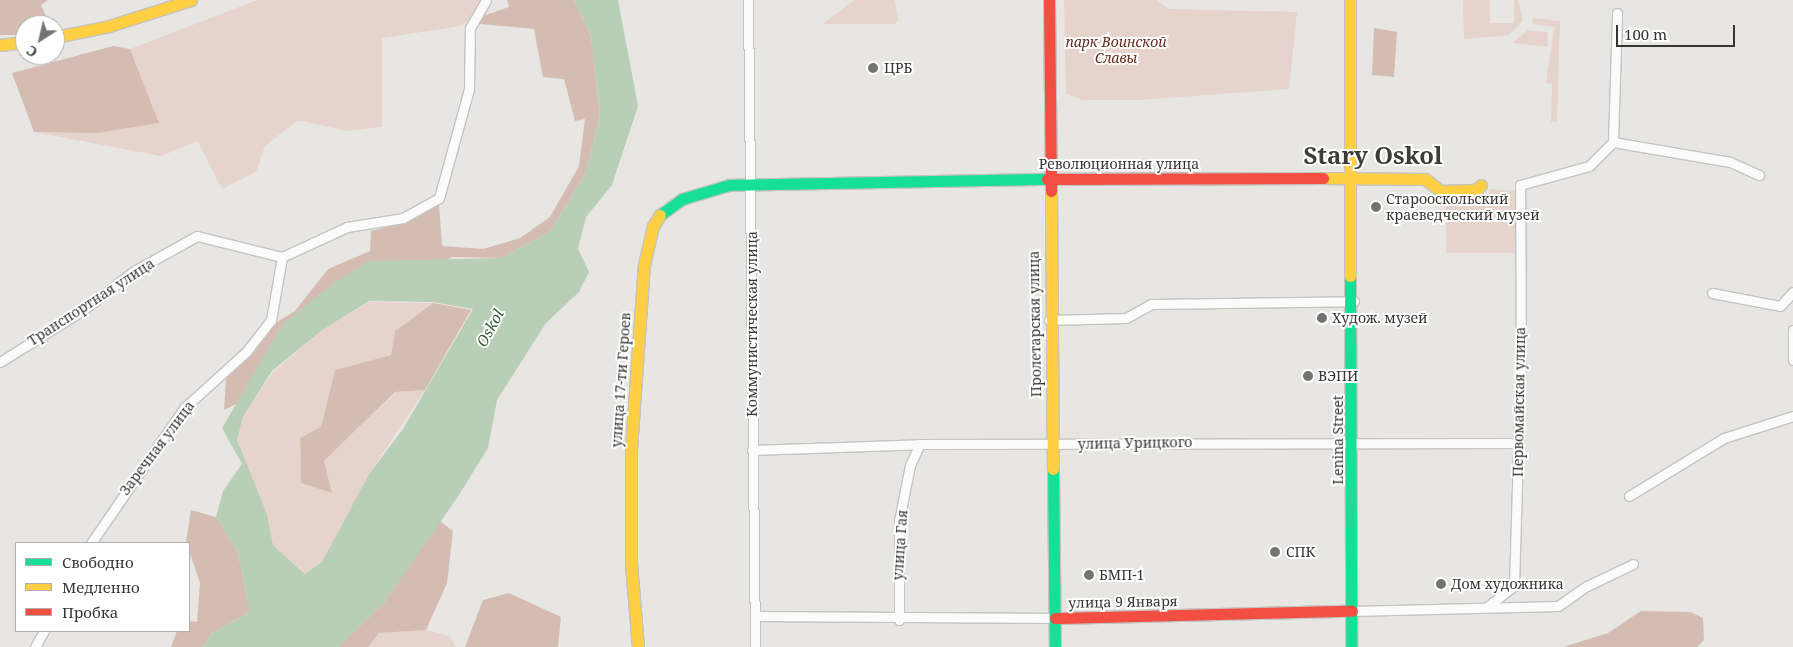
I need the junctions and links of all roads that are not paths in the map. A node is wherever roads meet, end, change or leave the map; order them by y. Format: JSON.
{"nodes":[{"id":1,"x":191,"y":0,"type":"edge"},
{"id":2,"x":486,"y":0,"type":"edge"},
{"id":3,"x":748,"y":0,"type":"edge"},
{"id":4,"x":1049,"y":0,"type":"edge"},
{"id":5,"x":1350,"y":0,"type":"edge"},
{"id":6,"x":1617,"y":13,"type":"dead end"},
{"id":7,"x":65,"y":35,"type":"edge"},
{"id":8,"x":15,"y":43,"type":"edge"},
{"id":9,"x":0,"y":45,"type":"edge"},
{"id":10,"x":1613,"y":142,"type":"junction"},
{"id":11,"x":1759,"y":175,"type":"dead end"},
{"id":12,"x":1353,"y":178,"type":"junction"},
{"id":13,"x":1049,"y":179,"type":"junction"},
{"id":14,"x":750,"y":184,"type":"junction"},
{"id":15,"x":1481,"y":185,"type":"dead end"},
{"id":16,"x":282,"y":257,"type":"junction"},
{"id":17,"x":1793,"y":292,"type":"edge"},
{"id":18,"x":1712,"y":293,"type":"dead end"},
{"id":19,"x":1354,"y":301,"type":"junction"},
{"id":20,"x":1049,"y":320,"type":"junction"},
{"id":21,"x":1793,"y":330,"type":"edge"},
{"id":22,"x":1793,"y":360,"type":"edge"},
{"id":23,"x":0,"y":362,"type":"edge"},
{"id":24,"x":1793,"y":416,"type":"edge"},
{"id":25,"x":1518,"y":443,"type":"junction"},
{"id":26,"x":920,"y":444,"type":"junction"},
{"id":27,"x":1051,"y":444,"type":"junction"},
{"id":28,"x":1353,"y":444,"type":"junction"},
{"id":29,"x":752,"y":450,"type":"junction"},
{"id":30,"x":1629,"y":496,"type":"dead end"},
{"id":31,"x":92,"y":542,"type":"edge"},
{"id":32,"x":1634,"y":564,"type":"dead end"},
{"id":33,"x":1488,"y":606,"type":"junction"},
{"id":34,"x":1352,"y":611,"type":"junction"},
{"id":35,"x":757,"y":616,"type":"junction"},
{"id":36,"x":1055,"y":618,"type":"junction"},
{"id":37,"x":898,"y":620,"type":"junction"},
{"id":38,"x":43,"y":632,"type":"edge"},
{"id":39,"x":35,"y":647,"type":"edge"},
{"id":40,"x":638,"y":647,"type":"edge"},
{"id":41,"x":756,"y":647,"type":"edge"},
{"id":42,"x":1055,"y":647,"type":"edge"},
{"id":43,"x":1351,"y":647,"type":"edge"}],
"edges":[{"from":1,"to":7,"type":"street"},
{"from":2,"to":16,"type":"street"},
{"from":3,"to":14,"type":"street","name":"Коммунистическая улица"},
{"from":4,"to":13,"type":"street","name":"Пролетарская улица"},
{"from":5,"to":12,"type":"street","name":"Lenina Street"},
{"from":6,"to":10,"type":"street"},
{"from":8,"to":9,"type":"street"},
{"from":10,"to":11,"type":"street"},
{"from":10,"to":25,"type":"street","name":"Первомайская улица"},
{"from":12,"to":13,"type":"street","name":"Революционная улица"},
{"from":12,"to":15,"type":"street","name":"Революционная улица"},
{"from":12,"to":19,"type":"street","name":"Lenina Street"},
{"from":13,"to":14,"type":"street","name":"Революционная улица"},
{"from":13,"to":20,"type":"street","name":"Пролетарская улица"},
{"from":14,"to":29,"type":"street","name":"Коммунистическая улица"},
{"from":14,"to":40,"type":"street","name":"улица 17-ти Героев"},
{"from":16,"to":23,"type":"street","name":"Транспортная улица"},
{"from":16,"to":31,"type":"street","name":"Заречная улица"},
{"from":17,"to":18,"type":"street"},
{"from":19,"to":20,"type":"street"},
{"from":19,"to":28,"type":"street","name":"Lenina Street"},
{"from":20,"to":27,"type":"street","name":"Пролетарская улица"},
{"from":21,"to":22,"type":"street"},
{"from":24,"to":30,"type":"street"},
{"from":25,"to":28,"type":"street","name":"улица Урицкого"},
{"from":25,"to":33,"type":"street","name":"Первомайская улица"},
{"from":26,"to":27,"type":"street","name":"улица Урицкого"},
{"from":26,"to":29,"type":"street","name":"улица Урицкого"},
{"from":26,"to":37,"type":"street","name":"улица Гая"},
{"from":27,"to":28,"type":"street","name":"улица Урицкого"},
{"from":27,"to":36,"type":"street","name":"Пролетарская улица"},
{"from":28,"to":34,"type":"street","name":"Lenina Street"},
{"from":29,"to":35,"type":"street","name":"Коммунистическая улица"},
{"from":32,"to":33,"type":"street","name":"улица 9 Января"},
{"from":33,"to":34,"type":"street","name":"улица 9 Января"},
{"from":34,"to":36,"type":"street","name":"улица 9 Января"},
{"from":34,"to":43,"type":"street","name":"Lenina Street"},
{"from":35,"to":37,"type":"street","name":"улица 9 Января"},
{"from":35,"to":41,"type":"street","name":"Коммунистическая улица"},
{"from":36,"to":37,"type":"street","name":"улица 9 Января"},
{"from":36,"to":42,"type":"street","name":"Пролетарская улица"},
{"from":38,"to":39,"type":"street"}]}
